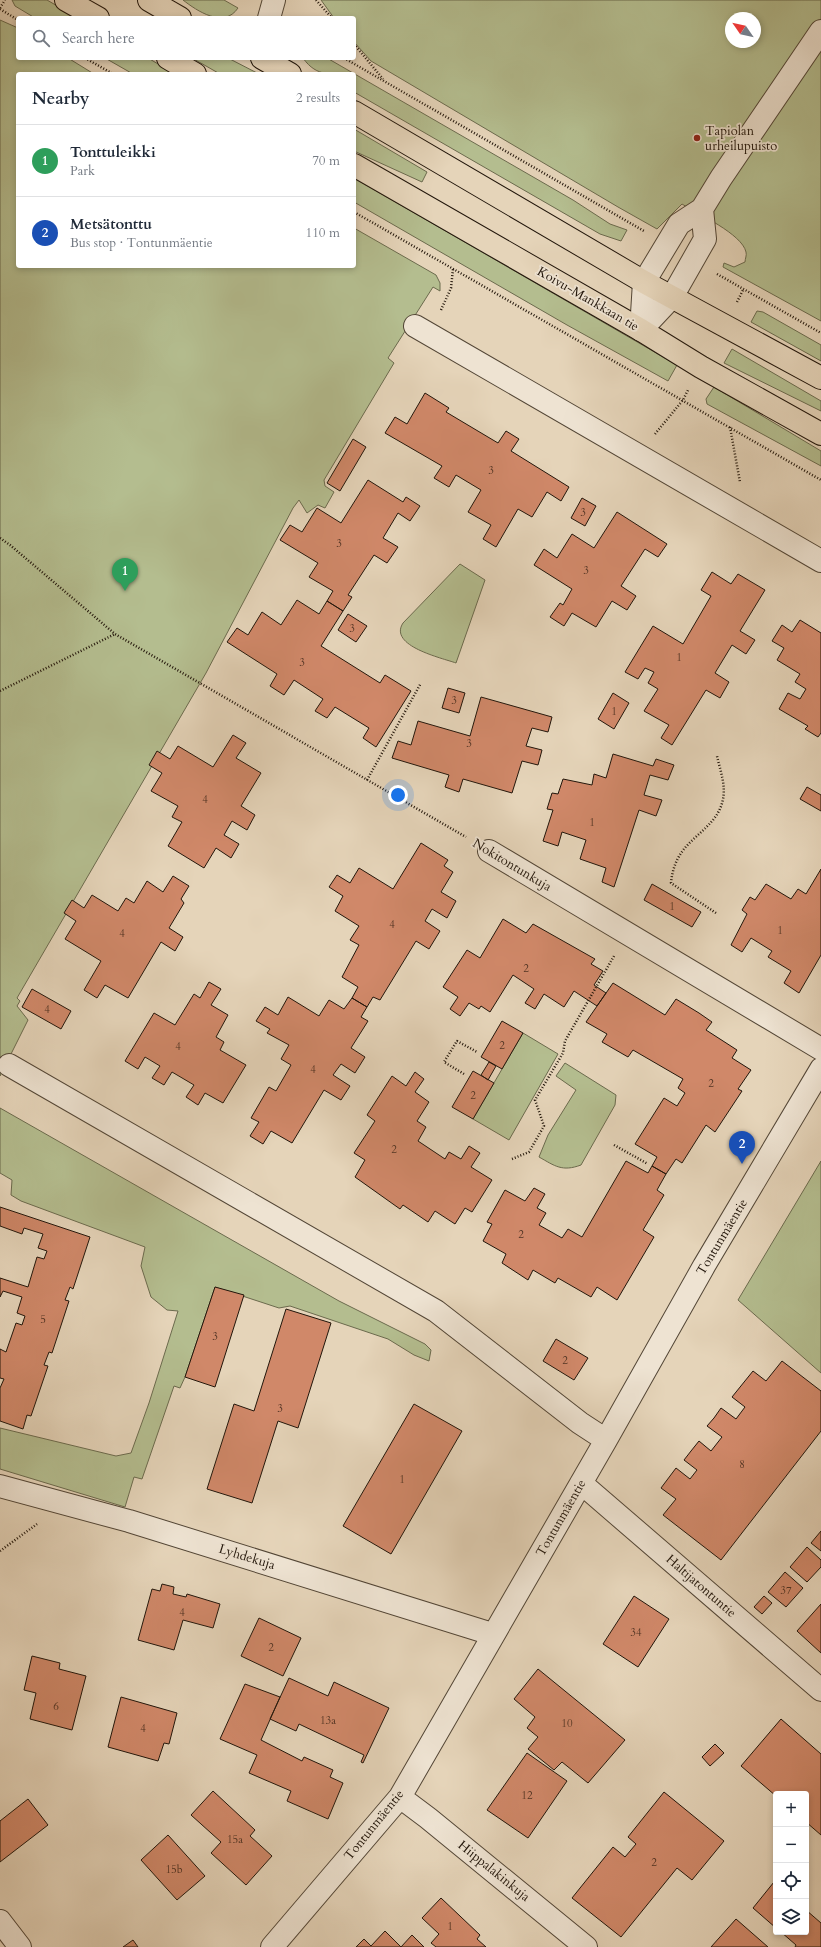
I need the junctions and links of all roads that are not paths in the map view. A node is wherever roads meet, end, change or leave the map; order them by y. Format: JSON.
{"nodes":[{"id":1,"x":66,"y":0,"type":"edge"},
{"id":2,"x":149,"y":0,"type":"edge"},
{"id":3,"x":274,"y":0,"type":"edge"},
{"id":4,"x":94,"y":16,"type":"edge"},
{"id":5,"x":177,"y":16,"type":"edge"},
{"id":6,"x":270,"y":16,"type":"edge"},
{"id":7,"x":821,"y":31,"type":"edge"},
{"id":8,"x":172,"y":60,"type":"edge"},
{"id":9,"x":266,"y":60,"type":"edge"},
{"id":10,"x":192,"y":72,"type":"edge"},
{"id":11,"x":286,"y":72,"type":"edge"},
{"id":12,"x":356,"y":113,"type":"edge"},
{"id":13,"x":356,"y":166,"type":"edge"},
{"id":14,"x":702,"y":209,"type":"junction"},
{"id":15,"x":644,"y":282,"type":"junction"},
{"id":16,"x":672,"y":297,"type":"junction"},
{"id":17,"x":421,"y":330,"type":"road end"},
{"id":18,"x":641,"y":330,"type":"junction"},
{"id":19,"x":821,"y":378,"type":"edge"},
{"id":20,"x":821,"y":434,"type":"edge"},
{"id":21,"x":821,"y":561,"type":"edge"},
{"id":22,"x":489,"y":850,"type":"road end"},
{"id":23,"x":821,"y":1049,"type":"edge"},
{"id":24,"x":9,"y":1065,"type":"dead end"},
{"id":25,"x":821,"y":1069,"type":"edge"},
{"id":26,"x":606,"y":1440,"type":"junction"},
{"id":27,"x":581,"y":1483,"type":"junction"},
{"id":28,"x":0,"y":1486,"type":"edge"},
{"id":29,"x":492,"y":1634,"type":"junction"},
{"id":30,"x":821,"y":1690,"type":"edge"},
{"id":31,"x":400,"y":1797,"type":"junction"},
{"id":32,"x":0,"y":1921,"type":"edge"},
{"id":33,"x":20,"y":1947,"type":"edge"},
{"id":34,"x":272,"y":1947,"type":"edge"},
{"id":35,"x":586,"y":1947,"type":"edge"}],
"edges":[{"from":1,"to":4,"type":"main road"},
{"from":2,"to":5,"type":"main road"},
{"from":3,"to":6,"type":"street"},
{"from":7,"to":14,"type":"street"},
{"from":8,"to":10,"type":"main road"},
{"from":9,"to":11,"type":"main road"},
{"from":12,"to":15,"type":"main road"},
{"from":13,"to":18,"type":"main road","name":"Koivu-Mankkaan tie"},
{"from":14,"to":15,"type":"street"},
{"from":14,"to":16,"type":"street"},
{"from":15,"to":16,"type":"main road"},
{"from":15,"to":18,"type":"street"},
{"from":16,"to":18,"type":"street"},
{"from":16,"to":19,"type":"main road"},
{"from":17,"to":21,"type":"street"},
{"from":18,"to":20,"type":"main road","name":"Koivu-Mankkaan tie"},
{"from":22,"to":23,"type":"street","name":"Nokitontunkuja"},
{"from":24,"to":26,"type":"street"},
{"from":25,"to":26,"type":"street","name":"Tontunmäentie"},
{"from":26,"to":27,"type":"street","name":"Tontunmäentie"},
{"from":27,"to":29,"type":"street","name":"Tontunmäentie"},
{"from":27,"to":30,"type":"street","name":"Haltijatontuntie"},
{"from":28,"to":29,"type":"street","name":"Lyhdekuja"},
{"from":29,"to":31,"type":"street","name":"Tontunmäentie"},
{"from":31,"to":34,"type":"street","name":"Tontunmäentie"},
{"from":31,"to":35,"type":"street","name":"Hiippalakinkuja"},
{"from":32,"to":33,"type":"street"}]}
